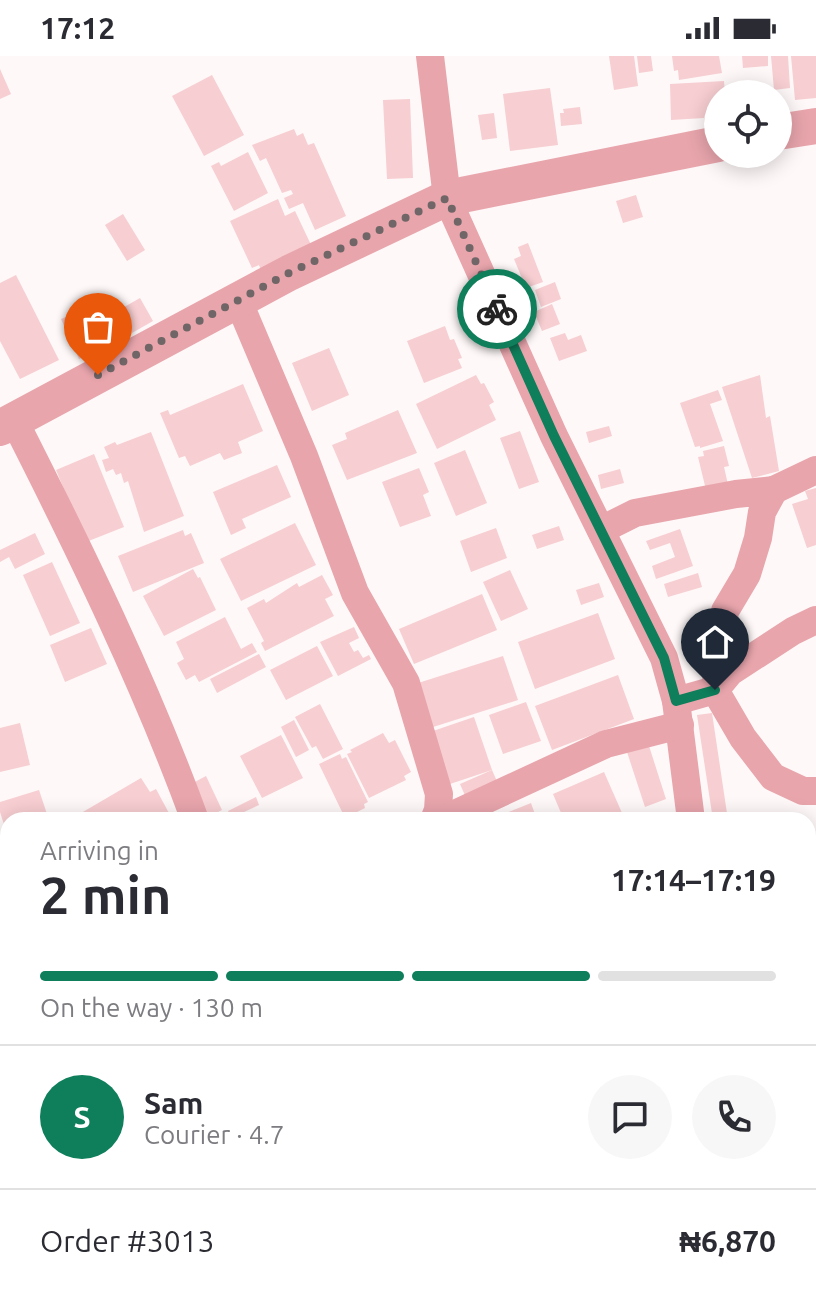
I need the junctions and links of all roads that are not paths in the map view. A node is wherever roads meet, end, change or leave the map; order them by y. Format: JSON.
{"nodes":[{"id":1,"x":430,"y":56,"type":"edge"},
{"id":2,"x":816,"y":126,"type":"edge"},
{"id":3,"x":792,"y":130,"type":"edge"},
{"id":4,"x":704,"y":147,"type":"edge"},
{"id":5,"x":447,"y":198,"type":"junction"},
{"id":6,"x":238,"y":300,"type":"junction"},
{"id":7,"x":7,"y":424,"type":"edge"},
{"id":8,"x":816,"y":470,"type":"edge"},
{"id":9,"x":774,"y":490,"type":"junction"},
{"id":10,"x":601,"y":530,"type":"junction"},
{"id":11,"x":816,"y":620,"type":"edge"},
{"id":12,"x":715,"y":690,"type":"junction"},
{"id":13,"x":678,"y":713,"type":"junction"},
{"id":14,"x":816,"y":791,"type":"edge"},
{"id":15,"x":192,"y":812,"type":"edge"},
{"id":16,"x":437,"y":812,"type":"edge"},
{"id":17,"x":459,"y":812,"type":"edge"},
{"id":18,"x":690,"y":812,"type":"edge"}],
"edges":[{"from":1,"to":5,"type":"street"},
{"from":2,"to":3,"type":"street"},
{"from":4,"to":5,"type":"street"},
{"from":5,"to":6,"type":"street"},
{"from":5,"to":10,"type":"street"},
{"from":6,"to":7,"type":"street"},
{"from":6,"to":16,"type":"street"},
{"from":7,"to":15,"type":"street"},
{"from":8,"to":9,"type":"street"},
{"from":9,"to":10,"type":"street"},
{"from":9,"to":12,"type":"street"},
{"from":10,"to":13,"type":"street"},
{"from":11,"to":12,"type":"street"},
{"from":12,"to":13,"type":"street"},
{"from":12,"to":14,"type":"street"},
{"from":13,"to":17,"type":"street"},
{"from":13,"to":18,"type":"street"}]}
